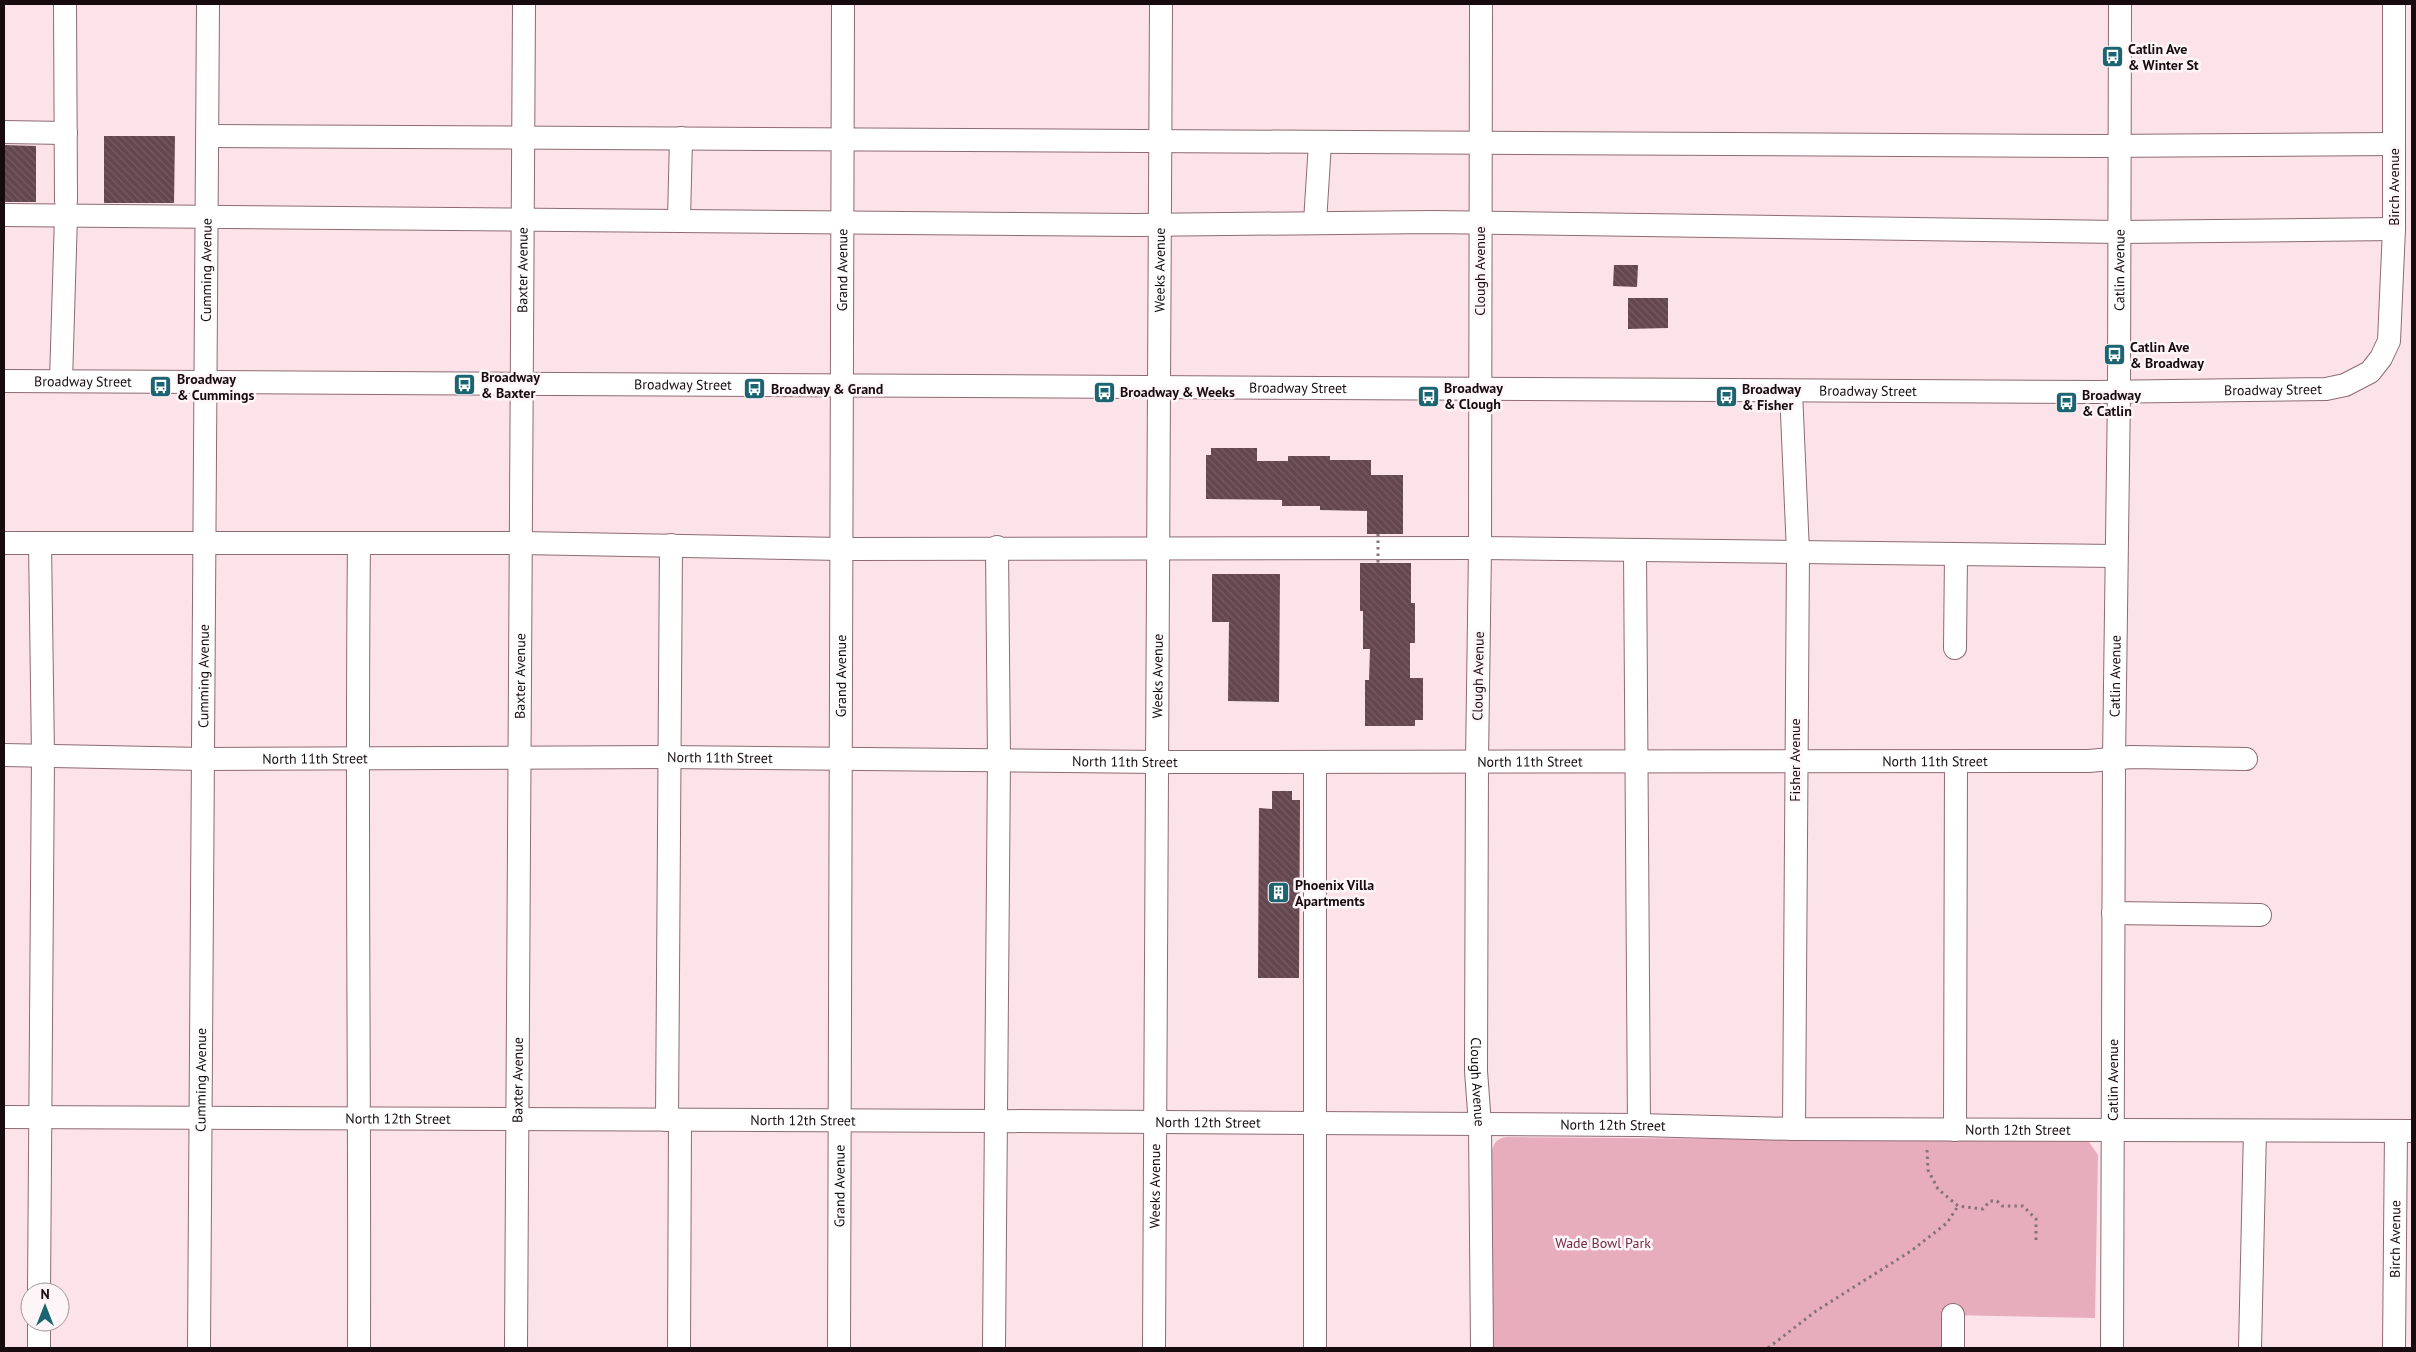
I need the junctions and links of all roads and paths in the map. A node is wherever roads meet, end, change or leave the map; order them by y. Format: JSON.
{"nodes":[{"id":1,"x":65,"y":4,"type":"edge"},
{"id":2,"x":208,"y":4,"type":"edge"},
{"id":3,"x":524,"y":4,"type":"edge"},
{"id":4,"x":843,"y":4,"type":"edge"},
{"id":5,"x":1161,"y":4,"type":"edge"},
{"id":6,"x":1481,"y":4,"type":"edge"},
{"id":7,"x":2120,"y":4,"type":"edge"},
{"id":8,"x":2394,"y":4,"type":"edge"},
{"id":9,"x":4,"y":132,"type":"edge"},
{"id":10,"x":66,"y":133,"type":"junction"},
{"id":11,"x":208,"y":136,"type":"junction"},
{"id":12,"x":523,"y":137,"type":"junction"},
{"id":13,"x":681,"y":138,"type":"junction"},
{"id":14,"x":842,"y":139,"type":"junction"},
{"id":15,"x":1160,"y":140,"type":"junction"},
{"id":16,"x":1480,"y":141,"type":"junction"},
{"id":17,"x":1320,"y":143,"type":"junction"},
{"id":18,"x":2394,"y":144,"type":"junction"},
{"id":19,"x":2119,"y":146,"type":"junction"},
{"id":20,"x":66,"y":209,"type":"junction"},
{"id":21,"x":4,"y":215,"type":"edge"},
{"id":22,"x":208,"y":217,"type":"junction"},
{"id":23,"x":523,"y":218,"type":"junction"},
{"id":24,"x":679,"y":219,"type":"junction"},
{"id":25,"x":841,"y":221,"type":"junction"},
{"id":26,"x":1315,"y":222,"type":"junction"},
{"id":27,"x":1480,"y":223,"type":"junction"},
{"id":28,"x":1160,"y":225,"type":"junction"},
{"id":29,"x":2394,"y":229,"type":"junction"},
{"id":30,"x":2119,"y":232,"type":"junction"},
{"id":31,"x":2375,"y":368,"type":"joint"},
{"id":32,"x":4,"y":381,"type":"edge"},
{"id":33,"x":61,"y":381,"type":"junction"},
{"id":34,"x":205,"y":381,"type":"junction"},
{"id":35,"x":522,"y":384,"type":"junction"},
{"id":36,"x":841,"y":385,"type":"junction"},
{"id":37,"x":1159,"y":389,"type":"junction"},
{"id":38,"x":1481,"y":390,"type":"junction"},
{"id":39,"x":1791,"y":391,"type":"junction"},
{"id":40,"x":2119,"y":392,"type":"junction"},
{"id":41,"x":1378,"y":534,"type":"dead end"},
{"id":42,"x":4,"y":542,"type":"edge"},
{"id":43,"x":205,"y":542,"type":"junction"},
{"id":44,"x":40,"y":543,"type":"junction"},
{"id":45,"x":359,"y":543,"type":"junction"},
{"id":46,"x":521,"y":543,"type":"junction"},
{"id":47,"x":671,"y":545,"type":"junction"},
{"id":48,"x":997,"y":547,"type":"junction"},
{"id":49,"x":1480,"y":548,"type":"junction"},
{"id":50,"x":842,"y":549,"type":"junction"},
{"id":51,"x":1158,"y":549,"type":"junction"},
{"id":52,"x":1635,"y":550,"type":"junction"},
{"id":53,"x":1798,"y":552,"type":"junction"},
{"id":54,"x":1956,"y":555,"type":"junction"},
{"id":55,"x":2116,"y":556,"type":"junction"},
{"id":56,"x":1378,"y":563,"type":"dead end"},
{"id":57,"x":1955,"y":648,"type":"dead end"},
{"id":58,"x":4,"y":755,"type":"edge"},
{"id":59,"x":43,"y":756,"type":"junction"},
{"id":60,"x":520,"y":757,"type":"junction"},
{"id":61,"x":668,"y":757,"type":"junction"},
{"id":62,"x":2246,"y":758,"type":"dead end"},
{"id":63,"x":202,"y":759,"type":"junction"},
{"id":64,"x":2114,"y":759,"type":"junction"},
{"id":65,"x":356,"y":760,"type":"junction"},
{"id":66,"x":840,"y":760,"type":"junction"},
{"id":67,"x":999,"y":760,"type":"junction"},
{"id":68,"x":1635,"y":760,"type":"junction"},
{"id":69,"x":1477,"y":761,"type":"junction"},
{"id":70,"x":1795,"y":761,"type":"junction"},
{"id":71,"x":1956,"y":761,"type":"junction"},
{"id":72,"x":1157,"y":762,"type":"junction"},
{"id":73,"x":1315,"y":762,"type":"junction"},
{"id":74,"x":2113,"y":913,"type":"junction"},
{"id":75,"x":2260,"y":915,"type":"dead end"},
{"id":76,"x":4,"y":1117,"type":"edge"},
{"id":77,"x":40,"y":1118,"type":"junction"},
{"id":78,"x":201,"y":1119,"type":"junction"},
{"id":79,"x":518,"y":1119,"type":"junction"},
{"id":80,"x":360,"y":1120,"type":"junction"},
{"id":81,"x":673,"y":1120,"type":"junction"},
{"id":82,"x":839,"y":1121,"type":"junction"},
{"id":83,"x":996,"y":1121,"type":"junction"},
{"id":84,"x":1155,"y":1122,"type":"junction"},
{"id":85,"x":1314,"y":1124,"type":"junction"},
{"id":86,"x":1480,"y":1125,"type":"junction"},
{"id":87,"x":1639,"y":1125,"type":"junction"},
{"id":88,"x":1794,"y":1129,"type":"junction"},
{"id":89,"x":2113,"y":1129,"type":"junction"},
{"id":90,"x":1955,"y":1130,"type":"junction"},
{"id":91,"x":2255,"y":1131,"type":"junction"},
{"id":92,"x":2404,"y":1131,"type":"edge"},
{"id":93,"x":1927,"y":1150,"type":"dead end"},
{"id":94,"x":1958,"y":1206,"type":"junction"},
{"id":95,"x":2036,"y":1242,"type":"dead end"},
{"id":96,"x":40,"y":1282,"type":"edge"},
{"id":97,"x":1953,"y":1315,"type":"dead end"},
{"id":98,"x":39,"y":1332,"type":"edge"},
{"id":99,"x":39,"y":1348,"type":"edge"},
{"id":100,"x":199,"y":1348,"type":"edge"},
{"id":101,"x":359,"y":1348,"type":"edge"},
{"id":102,"x":516,"y":1348,"type":"edge"},
{"id":103,"x":679,"y":1348,"type":"edge"},
{"id":104,"x":839,"y":1348,"type":"edge"},
{"id":105,"x":994,"y":1348,"type":"edge"},
{"id":106,"x":1154,"y":1348,"type":"edge"},
{"id":107,"x":1315,"y":1348,"type":"edge"},
{"id":108,"x":1482,"y":1348,"type":"edge"},
{"id":109,"x":1768,"y":1348,"type":"edge"},
{"id":110,"x":1953,"y":1348,"type":"edge"},
{"id":111,"x":2112,"y":1348,"type":"edge"},
{"id":112,"x":2250,"y":1348,"type":"edge"},
{"id":113,"x":2394,"y":1348,"type":"edge"}],
"edges":[{"from":1,"to":10,"type":"street"},
{"from":2,"to":11,"type":"street","name":"Cumming Avenue"},
{"from":3,"to":12,"type":"street","name":"Baxter Avenue"},
{"from":4,"to":14,"type":"street","name":"Grand Avenue"},
{"from":5,"to":15,"type":"street","name":"Weeks Avenue"},
{"from":6,"to":16,"type":"street","name":"Clough Avenue"},
{"from":7,"to":19,"type":"street","name":"Catlin Avenue"},
{"from":8,"to":18,"type":"street","name":"Birch Avenue"},
{"from":9,"to":10,"type":"street"},
{"from":10,"to":20,"type":"street"},
{"from":11,"to":12,"type":"street"},
{"from":11,"to":22,"type":"street","name":"Cumming Avenue"},
{"from":12,"to":13,"type":"street"},
{"from":12,"to":23,"type":"street","name":"Baxter Avenue"},
{"from":13,"to":14,"type":"street"},
{"from":13,"to":24,"type":"street"},
{"from":14,"to":15,"type":"street"},
{"from":14,"to":25,"type":"street","name":"Grand Avenue"},
{"from":15,"to":17,"type":"street"},
{"from":15,"to":28,"type":"street","name":"Weeks Avenue"},
{"from":16,"to":17,"type":"street"},
{"from":16,"to":19,"type":"street"},
{"from":16,"to":27,"type":"street","name":"Clough Avenue"},
{"from":17,"to":26,"type":"street"},
{"from":18,"to":19,"type":"street"},
{"from":18,"to":29,"type":"street","name":"Birch Avenue"},
{"from":19,"to":30,"type":"street","name":"Catlin Avenue"},
{"from":20,"to":21,"type":"street"},
{"from":20,"to":22,"type":"street"},
{"from":20,"to":33,"type":"street"},
{"from":22,"to":23,"type":"street"},
{"from":22,"to":34,"type":"street","name":"Cumming Avenue"},
{"from":23,"to":24,"type":"street"},
{"from":23,"to":35,"type":"street","name":"Baxter Avenue"},
{"from":24,"to":25,"type":"street"},
{"from":25,"to":28,"type":"street"},
{"from":25,"to":36,"type":"street","name":"Grand Avenue"},
{"from":26,"to":27,"type":"street"},
{"from":26,"to":28,"type":"street"},
{"from":27,"to":30,"type":"street"},
{"from":27,"to":38,"type":"street","name":"Clough Avenue"},
{"from":28,"to":37,"type":"street","name":"Weeks Avenue"},
{"from":29,"to":30,"type":"street"},
{"from":29,"to":31,"type":"street","name":"Birch Avenue"},
{"from":30,"to":40,"type":"street","name":"Catlin Avenue"},
{"from":31,"to":40,"type":"street","name":"Broadway Street"},
{"from":32,"to":33,"type":"street","name":"Broadway Street"},
{"from":33,"to":34,"type":"street","name":"Broadway Street"},
{"from":34,"to":35,"type":"street","name":"Broadway Street"},
{"from":34,"to":43,"type":"street","name":"Cumming Avenue"},
{"from":35,"to":36,"type":"street","name":"Broadway Street"},
{"from":35,"to":46,"type":"street","name":"Baxter Avenue"},
{"from":36,"to":37,"type":"street","name":"Broadway Street"},
{"from":36,"to":50,"type":"street","name":"Grand Avenue"},
{"from":37,"to":38,"type":"street","name":"Broadway Street"},
{"from":37,"to":51,"type":"street","name":"Weeks Avenue"},
{"from":38,"to":39,"type":"street","name":"Broadway Street"},
{"from":38,"to":49,"type":"street","name":"Clough Avenue"},
{"from":39,"to":40,"type":"street","name":"Broadway Street"},
{"from":39,"to":53,"type":"street","name":"Fisher Avenue"},
{"from":40,"to":55,"type":"street","name":"Catlin Avenue"},
{"from":41,"to":56,"type":"path","bridge":true},
{"from":42,"to":44,"type":"street"},
{"from":43,"to":44,"type":"street"},
{"from":43,"to":45,"type":"street"},
{"from":43,"to":63,"type":"street","name":"Cumming Avenue"},
{"from":44,"to":59,"type":"street"},
{"from":45,"to":46,"type":"street"},
{"from":45,"to":65,"type":"street"},
{"from":46,"to":47,"type":"street"},
{"from":46,"to":60,"type":"street","name":"Baxter Avenue"},
{"from":47,"to":50,"type":"street"},
{"from":47,"to":61,"type":"street"},
{"from":48,"to":50,"type":"street"},
{"from":48,"to":51,"type":"street"},
{"from":48,"to":67,"type":"street"},
{"from":49,"to":51,"type":"street"},
{"from":49,"to":52,"type":"street"},
{"from":49,"to":69,"type":"street","name":"Clough Avenue"},
{"from":50,"to":66,"type":"street","name":"Grand Avenue"},
{"from":51,"to":72,"type":"street","name":"Weeks Avenue"},
{"from":52,"to":53,"type":"street"},
{"from":52,"to":68,"type":"street"},
{"from":53,"to":54,"type":"street"},
{"from":53,"to":70,"type":"street","name":"Fisher Avenue"},
{"from":54,"to":55,"type":"street"},
{"from":54,"to":57,"type":"street"},
{"from":55,"to":64,"type":"street","name":"Catlin Avenue"},
{"from":58,"to":59,"type":"street","name":"North 11th Street"},
{"from":59,"to":63,"type":"street","name":"North 11th Street"},
{"from":59,"to":77,"type":"street"},
{"from":60,"to":61,"type":"street","name":"North 11th Street"},
{"from":60,"to":65,"type":"street","name":"North 11th Street"},
{"from":60,"to":79,"type":"street","name":"Baxter Avenue"},
{"from":61,"to":66,"type":"street","name":"North 11th Street"},
{"from":61,"to":81,"type":"street"},
{"from":62,"to":64,"type":"street","name":"North 11th Street"},
{"from":63,"to":65,"type":"street","name":"North 11th Street"},
{"from":63,"to":78,"type":"street","name":"Cumming Avenue"},
{"from":64,"to":71,"type":"street","name":"North 11th Street"},
{"from":64,"to":74,"type":"street","name":"Catlin Avenue"},
{"from":65,"to":80,"type":"street"},
{"from":66,"to":67,"type":"street","name":"North 11th Street"},
{"from":66,"to":82,"type":"street","name":"Grand Avenue"},
{"from":67,"to":72,"type":"street","name":"North 11th Street"},
{"from":67,"to":83,"type":"street"},
{"from":68,"to":69,"type":"street","name":"North 11th Street"},
{"from":68,"to":70,"type":"street","name":"North 11th Street"},
{"from":68,"to":87,"type":"street"},
{"from":69,"to":73,"type":"street","name":"North 11th Street"},
{"from":69,"to":86,"type":"street","name":"Clough Avenue"},
{"from":70,"to":71,"type":"street","name":"North 11th Street"},
{"from":70,"to":88,"type":"street","name":"Fisher Avenue"},
{"from":71,"to":90,"type":"street"},
{"from":72,"to":73,"type":"street","name":"North 11th Street"},
{"from":72,"to":84,"type":"street","name":"Weeks Avenue"},
{"from":73,"to":85,"type":"street"},
{"from":74,"to":75,"type":"street"},
{"from":74,"to":89,"type":"street","name":"Catlin Avenue"},
{"from":76,"to":77,"type":"street","name":"North 12th Street"},
{"from":77,"to":78,"type":"street","name":"North 12th Street"},
{"from":77,"to":96,"type":"street"},
{"from":78,"to":80,"type":"street","name":"North 12th Street"},
{"from":78,"to":100,"type":"street","name":"Cumming Avenue"},
{"from":79,"to":80,"type":"street","name":"North 12th Street"},
{"from":79,"to":81,"type":"street","name":"North 12th Street"},
{"from":79,"to":102,"type":"street","name":"Baxter Avenue"},
{"from":80,"to":101,"type":"street"},
{"from":81,"to":82,"type":"street","name":"North 12th Street"},
{"from":81,"to":103,"type":"street"},
{"from":82,"to":83,"type":"street","name":"North 12th Street"},
{"from":82,"to":104,"type":"street","name":"Grand Avenue"},
{"from":83,"to":84,"type":"street","name":"North 12th Street"},
{"from":83,"to":105,"type":"street"},
{"from":84,"to":85,"type":"street","name":"North 12th Street"},
{"from":84,"to":106,"type":"street","name":"Weeks Avenue"},
{"from":85,"to":86,"type":"street","name":"North 12th Street"},
{"from":85,"to":107,"type":"street"},
{"from":86,"to":87,"type":"street","name":"North 12th Street"},
{"from":86,"to":108,"type":"street","name":"Clough Avenue"},
{"from":87,"to":88,"type":"street","name":"North 12th Street"},
{"from":88,"to":90,"type":"street","name":"North 12th Street"},
{"from":89,"to":90,"type":"street","name":"North 12th Street"},
{"from":89,"to":91,"type":"street","name":"North 12th Street"},
{"from":89,"to":111,"type":"street","name":"Catlin Avenue"},
{"from":91,"to":92,"type":"street","name":"North 12th Street"},
{"from":91,"to":112,"type":"street"},
{"from":92,"to":113,"type":"street","name":"Birch Avenue"},
{"from":93,"to":94,"type":"path"},
{"from":94,"to":95,"type":"path"},
{"from":94,"to":109,"type":"path"},
{"from":97,"to":110,"type":"street"},
{"from":98,"to":99,"type":"street"}]}
